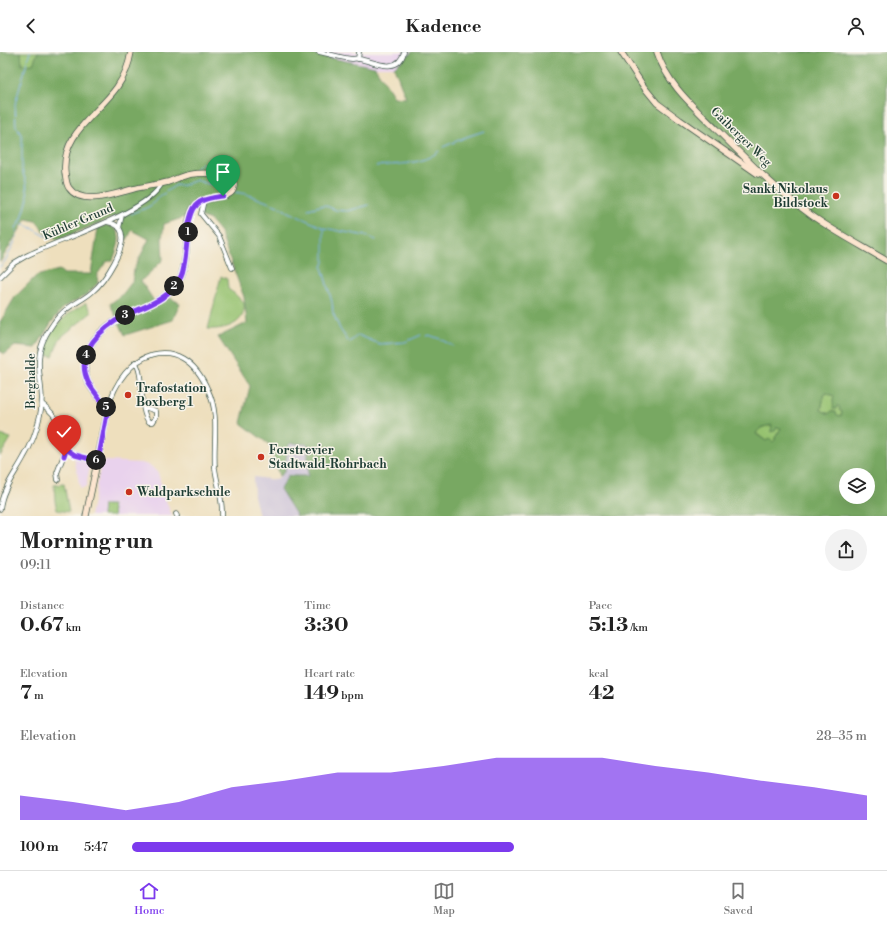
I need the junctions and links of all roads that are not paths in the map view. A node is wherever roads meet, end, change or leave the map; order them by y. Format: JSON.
{"nodes":[{"id":1,"x":131,"y":52,"type":"edge"},
{"id":2,"x":318,"y":52,"type":"edge"},
{"id":3,"x":344,"y":52,"type":"edge"},
{"id":4,"x":360,"y":52,"type":"edge"},
{"id":5,"x":404,"y":52,"type":"edge"},
{"id":6,"x":621,"y":52,"type":"edge"},
{"id":7,"x":657,"y":52,"type":"edge"},
{"id":8,"x":339,"y":56,"type":"junction"},
{"id":9,"x":358,"y":59,"type":"junction"},
{"id":10,"x":762,"y":174,"type":"junction"},
{"id":11,"x":162,"y":183,"type":"junction"},
{"id":12,"x":204,"y":200,"type":"junction"},
{"id":13,"x":122,"y":215,"type":"junction"},
{"id":14,"x":107,"y":222,"type":"junction"},
{"id":15,"x":119,"y":228,"type":"junction"},
{"id":16,"x":887,"y":261,"type":"edge"},
{"id":17,"x":232,"y":268,"type":"dead end"},
{"id":18,"x":0,"y":277,"type":"edge"},
{"id":19,"x":135,"y":362,"type":"junction"},
{"id":20,"x":42,"y":404,"type":"junction"},
{"id":21,"x":144,"y":407,"type":"dead end"},
{"id":22,"x":108,"y":409,"type":"junction"},
{"id":23,"x":66,"y":449,"type":"junction"},
{"id":24,"x":98,"y":461,"type":"junction"},
{"id":25,"x":57,"y":479,"type":"dead end"},
{"id":26,"x":0,"y":509,"type":"edge"},
{"id":27,"x":86,"y":516,"type":"edge"},
{"id":28,"x":222,"y":516,"type":"edge"}],
"edges":[{"from":1,"to":11,"type":"street"},
{"from":2,"to":8,"type":"street"},
{"from":3,"to":8,"type":"street"},
{"from":4,"to":9,"type":"street"},
{"from":5,"to":9,"type":"street"},
{"from":6,"to":10,"type":"street"},
{"from":7,"to":10,"type":"street","name":"Gaiberger Weg"},
{"from":8,"to":9,"type":"street"},
{"from":10,"to":16,"type":"street","name":"Gaiberger Weg"},
{"from":11,"to":12,"type":"street"},
{"from":11,"to":13,"type":"street","name":"Kühler Grund"},
{"from":12,"to":17,"type":"street"},
{"from":12,"to":22,"type":"street"},
{"from":13,"to":14,"type":"street","name":"Kühler Grund"},
{"from":13,"to":15,"type":"street","name":"Berghalde"},
{"from":14,"to":15,"type":"street"},
{"from":14,"to":18,"type":"street","name":"Kühler Grund"},
{"from":15,"to":20,"type":"street","name":"Berghalde"},
{"from":19,"to":21,"type":"street"},
{"from":19,"to":22,"type":"street"},
{"from":19,"to":28,"type":"street"},
{"from":20,"to":23,"type":"street"},
{"from":20,"to":26,"type":"street","name":"Berghalde"},
{"from":22,"to":24,"type":"street"},
{"from":23,"to":24,"type":"street"},
{"from":23,"to":25,"type":"street"},
{"from":24,"to":27,"type":"street"}]}
